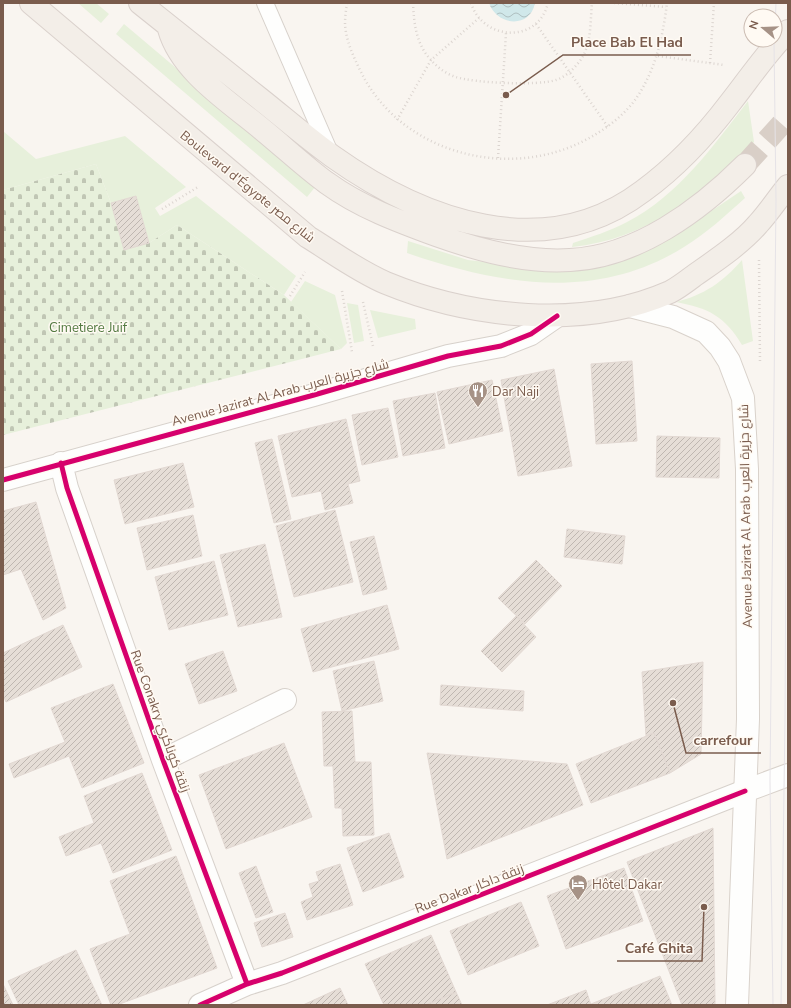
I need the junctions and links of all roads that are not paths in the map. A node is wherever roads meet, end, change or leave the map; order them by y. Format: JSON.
{"nodes":[{"id":1,"x":31,"y":3,"type":"edge"},
{"id":2,"x":140,"y":3,"type":"edge"},
{"id":3,"x":265,"y":3,"type":"edge"},
{"id":4,"x":168,"y":26,"type":"junction"},
{"id":5,"x":788,"y":31,"type":"edge"},
{"id":6,"x":331,"y":155,"type":"junction"},
{"id":7,"x":745,"y":165,"type":"tunnel mouth"},
{"id":8,"x":788,"y":186,"type":"edge"},
{"id":9,"x":630,"y":306,"type":"junction"},
{"id":10,"x":558,"y":316,"type":"junction"},
{"id":11,"x":61,"y":463,"type":"junction"},
{"id":12,"x":3,"y":480,"type":"edge"},
{"id":13,"x":285,"y":700,"type":"dead end"},
{"id":14,"x":162,"y":760,"type":"junction"},
{"id":15,"x":788,"y":775,"type":"edge"},
{"id":16,"x":745,"y":791,"type":"junction"},
{"id":17,"x":247,"y":984,"type":"junction"},
{"id":18,"x":200,"y":1005,"type":"edge"},
{"id":19,"x":737,"y":1005,"type":"edge"}],
"edges":[{"from":1,"to":10,"type":"main road","name":"Boulevard d'Égypte شارع مصر"},
{"from":2,"to":4,"type":"main road"},
{"from":3,"to":6,"type":"lane"},
{"from":4,"to":6,"type":"main road"},
{"from":4,"to":7,"type":"main road"},
{"from":5,"to":6,"type":"main road"},
{"from":8,"to":9,"type":"main road","name":"Boulevard d'Égypte شارع مصر"},
{"from":9,"to":10,"type":"main road","name":"Boulevard d'Égypte شارع مصر"},
{"from":9,"to":16,"type":"street","name":"Avenue Jazirat Al Arab شارع جزيرة العرب"},
{"from":10,"to":11,"type":"street","name":"Avenue Jazirat Al Arab شارع جزيرة العرب"},
{"from":11,"to":12,"type":"street","name":"Avenue Jazirat Al Arab شارع جزيرة العرب"},
{"from":11,"to":14,"type":"street","name":"Rue Conakry زنقة كوناكري"},
{"from":13,"to":14,"type":"street"},
{"from":14,"to":17,"type":"street","name":"Rue Conakry زنقة كوناكري"},
{"from":15,"to":16,"type":"street","name":"Rue Dakar زنقة داكار"},
{"from":16,"to":17,"type":"street","name":"Rue Dakar زنقة داكار"},
{"from":16,"to":19,"type":"street","name":"Avenue Jazirat Al Arab شارع جزيرة العرب"},
{"from":17,"to":18,"type":"street","name":"Rue Dakar زنقة داكار"}]}
